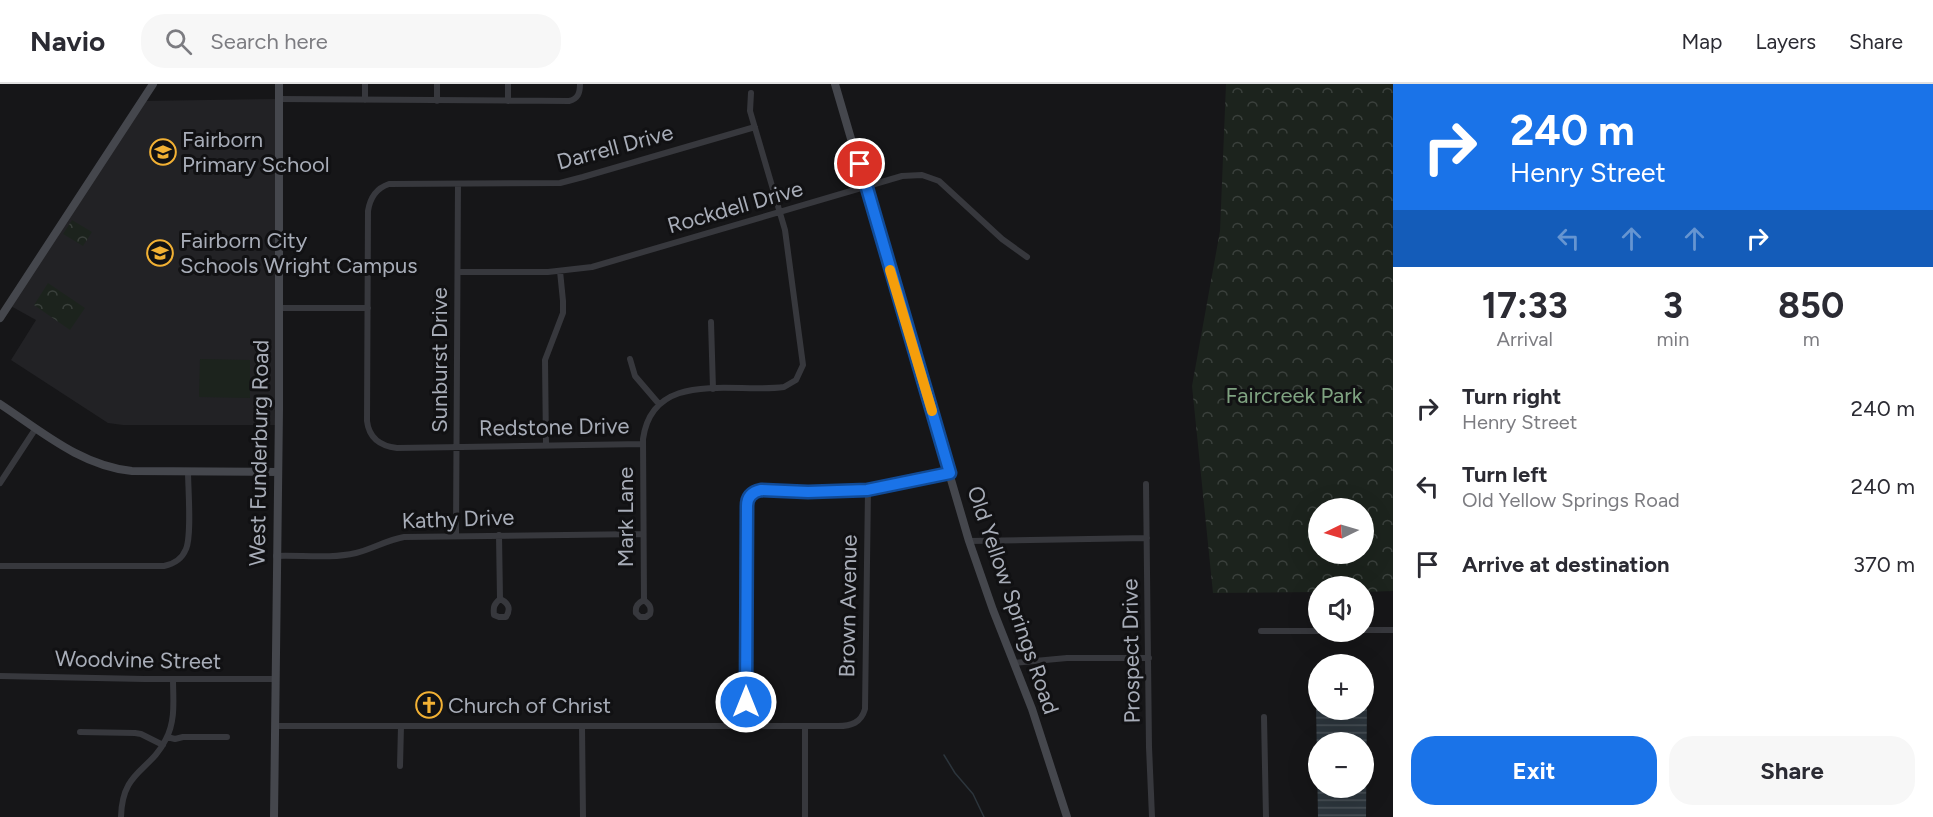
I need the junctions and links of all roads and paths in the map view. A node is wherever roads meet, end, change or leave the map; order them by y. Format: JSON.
{"nodes":[{"id":1,"x":153,"y":84,"type":"edge"},
{"id":2,"x":279,"y":84,"type":"edge"},
{"id":3,"x":365,"y":84,"type":"edge"},
{"id":4,"x":437,"y":84,"type":"edge"},
{"id":5,"x":508,"y":84,"type":"edge"},
{"id":6,"x":580,"y":84,"type":"edge"},
{"id":7,"x":835,"y":84,"type":"edge"},
{"id":8,"x":752,"y":93,"type":"dead end"},
{"id":9,"x":279,"y":99,"type":"junction"},
{"id":10,"x":365,"y":100,"type":"junction"},
{"id":11,"x":437,"y":101,"type":"junction"},
{"id":12,"x":508,"y":101,"type":"junction"},
{"id":13,"x":755,"y":126,"type":"junction"},
{"id":14,"x":458,"y":184,"type":"junction"},
{"id":15,"x":866,"y":187,"type":"junction"},
{"id":16,"x":780,"y":212,"type":"junction"},
{"id":17,"x":1027,"y":257,"type":"dead end"},
{"id":18,"x":560,"y":271,"type":"junction"},
{"id":19,"x":458,"y":273,"type":"junction"},
{"id":20,"x":278,"y":308,"type":"junction"},
{"id":21,"x":368,"y":308,"type":"junction"},
{"id":22,"x":0,"y":318,"type":"edge"},
{"id":23,"x":711,"y":322,"type":"dead end"},
{"id":24,"x":630,"y":359,"type":"dead end"},
{"id":25,"x":713,"y":389,"type":"junction"},
{"id":26,"x":0,"y":404,"type":"edge"},
{"id":27,"x":659,"y":404,"type":"junction"},
{"id":28,"x":36,"y":428,"type":"junction"},
{"id":29,"x":643,"y":444,"type":"junction"},
{"id":30,"x":546,"y":445,"type":"junction"},
{"id":31,"x":457,"y":446,"type":"junction"},
{"id":32,"x":188,"y":471,"type":"junction"},
{"id":33,"x":278,"y":471,"type":"junction"},
{"id":34,"x":950,"y":473,"type":"junction"},
{"id":35,"x":0,"y":483,"type":"edge"},
{"id":36,"x":1146,"y":484,"type":"dead end"},
{"id":37,"x":867,"y":490,"type":"junction"},
{"id":38,"x":643,"y":534,"type":"junction"},
{"id":39,"x":499,"y":535,"type":"junction"},
{"id":40,"x":456,"y":536,"type":"junction"},
{"id":41,"x":1147,"y":538,"type":"junction"},
{"id":42,"x":969,"y":541,"type":"junction"},
{"id":43,"x":276,"y":556,"type":"junction"},
{"id":44,"x":0,"y":566,"type":"edge"},
{"id":45,"x":501,"y":599,"type":"dead end"},
{"id":46,"x":644,"y":600,"type":"dead end"},
{"id":47,"x":1374,"y":630,"type":"edge"},
{"id":48,"x":1393,"y":630,"type":"edge"},
{"id":49,"x":1308,"y":631,"type":"edge"},
{"id":50,"x":1261,"y":632,"type":"dead end"},
{"id":51,"x":1149,"y":658,"type":"junction"},
{"id":52,"x":1014,"y":663,"type":"junction"},
{"id":53,"x":0,"y":676,"type":"edge"},
{"id":54,"x":173,"y":679,"type":"junction"},
{"id":55,"x":275,"y":679,"type":"junction"},
{"id":56,"x":1264,"y":717,"type":"dead end"},
{"id":57,"x":275,"y":726,"type":"junction"},
{"id":58,"x":401,"y":726,"type":"junction"},
{"id":59,"x":582,"y":726,"type":"junction"},
{"id":60,"x":746,"y":726,"type":"junction"},
{"id":61,"x":805,"y":726,"type":"junction"},
{"id":62,"x":81,"y":732,"type":"dead end"},
{"id":63,"x":167,"y":737,"type":"junction"},
{"id":64,"x":227,"y":737,"type":"dead end"},
{"id":65,"x":163,"y":745,"type":"junction"},
{"id":66,"x":400,"y":766,"type":"dead end"},
{"id":67,"x":121,"y":817,"type":"edge"},
{"id":68,"x":274,"y":817,"type":"edge"},
{"id":69,"x":583,"y":817,"type":"edge"},
{"id":70,"x":805,"y":817,"type":"edge"},
{"id":71,"x":1067,"y":817,"type":"edge"},
{"id":72,"x":1152,"y":817,"type":"edge"},
{"id":73,"x":1266,"y":817,"type":"edge"}],
"edges":[{"from":1,"to":22,"type":"street"},
{"from":2,"to":9,"type":"street","name":"West Funderburg Road"},
{"from":3,"to":10,"type":"street"},
{"from":4,"to":11,"type":"street"},
{"from":5,"to":12,"type":"street"},
{"from":6,"to":12,"type":"street"},
{"from":7,"to":15,"type":"street","name":"Old Yellow Springs Road"},
{"from":8,"to":13,"type":"street"},
{"from":9,"to":10,"type":"street"},
{"from":9,"to":20,"type":"street","name":"West Funderburg Road"},
{"from":10,"to":11,"type":"street"},
{"from":11,"to":12,"type":"street"},
{"from":13,"to":14,"type":"street","name":"Darrell Drive"},
{"from":13,"to":16,"type":"street"},
{"from":14,"to":19,"type":"street","name":"Sunburst Drive"},
{"from":14,"to":21,"type":"street","name":"Darrell Drive"},
{"from":15,"to":16,"type":"street","name":"Rockdell Drive"},
{"from":15,"to":17,"type":"street","name":"Rockdell Drive"},
{"from":15,"to":34,"type":"street","name":"Old Yellow Springs Road"},
{"from":16,"to":18,"type":"street","name":"Rockdell Drive"},
{"from":16,"to":25,"type":"street"},
{"from":18,"to":19,"type":"street","name":"Rockdell Drive"},
{"from":18,"to":30,"type":"street"},
{"from":19,"to":31,"type":"street","name":"Sunburst Drive"},
{"from":20,"to":21,"type":"street"},
{"from":20,"to":33,"type":"street","name":"West Funderburg Road"},
{"from":21,"to":31,"type":"street","name":"Redstone Drive"},
{"from":23,"to":25,"type":"street"},
{"from":24,"to":27,"type":"street"},
{"from":25,"to":27,"type":"street"},
{"from":26,"to":28,"type":"street"},
{"from":27,"to":29,"type":"street","name":"Mark Lane"},
{"from":28,"to":32,"type":"street"},
{"from":28,"to":35,"type":"street"},
{"from":29,"to":30,"type":"street","name":"Redstone Drive"},
{"from":29,"to":38,"type":"street","name":"Mark Lane"},
{"from":30,"to":31,"type":"street","name":"Redstone Drive"},
{"from":31,"to":40,"type":"street","name":"Sunburst Drive"},
{"from":32,"to":33,"type":"street"},
{"from":32,"to":44,"type":"street"},
{"from":33,"to":43,"type":"street","name":"West Funderburg Road"},
{"from":34,"to":37,"type":"street"},
{"from":34,"to":42,"type":"street","name":"Old Yellow Springs Road"},
{"from":36,"to":41,"type":"street","name":"Prospect Drive"},
{"from":37,"to":60,"type":"street"},
{"from":37,"to":61,"type":"street","name":"Brown Avenue"},
{"from":38,"to":39,"type":"street","name":"Kathy Drive"},
{"from":38,"to":46,"type":"street","name":"Mark Lane"},
{"from":39,"to":40,"type":"street","name":"Kathy Drive"},
{"from":39,"to":45,"type":"street"},
{"from":40,"to":43,"type":"street","name":"Kathy Drive"},
{"from":41,"to":42,"type":"street"},
{"from":41,"to":51,"type":"street","name":"Prospect Drive"},
{"from":42,"to":52,"type":"street","name":"Old Yellow Springs Road"},
{"from":43,"to":55,"type":"street","name":"West Funderburg Road"},
{"from":47,"to":48,"type":"street"},
{"from":49,"to":50,"type":"street"},
{"from":51,"to":52,"type":"street"},
{"from":51,"to":72,"type":"street","name":"Prospect Drive"},
{"from":52,"to":71,"type":"street","name":"Old Yellow Springs Road"},
{"from":53,"to":54,"type":"street","name":"Woodvine Street"},
{"from":54,"to":55,"type":"street","name":"Woodvine Street"},
{"from":54,"to":63,"type":"street"},
{"from":55,"to":57,"type":"street","name":"West Funderburg Road"},
{"from":56,"to":73,"type":"street"},
{"from":57,"to":58,"type":"street"},
{"from":57,"to":68,"type":"street","name":"West Funderburg Road"},
{"from":58,"to":59,"type":"street"},
{"from":58,"to":66,"type":"street"},
{"from":59,"to":60,"type":"street"},
{"from":59,"to":69,"type":"street"},
{"from":60,"to":61,"type":"street"},
{"from":61,"to":70,"type":"street"},
{"from":62,"to":65,"type":"street"},
{"from":63,"to":64,"type":"street"},
{"from":63,"to":65,"type":"street"},
{"from":65,"to":67,"type":"street"}]}
